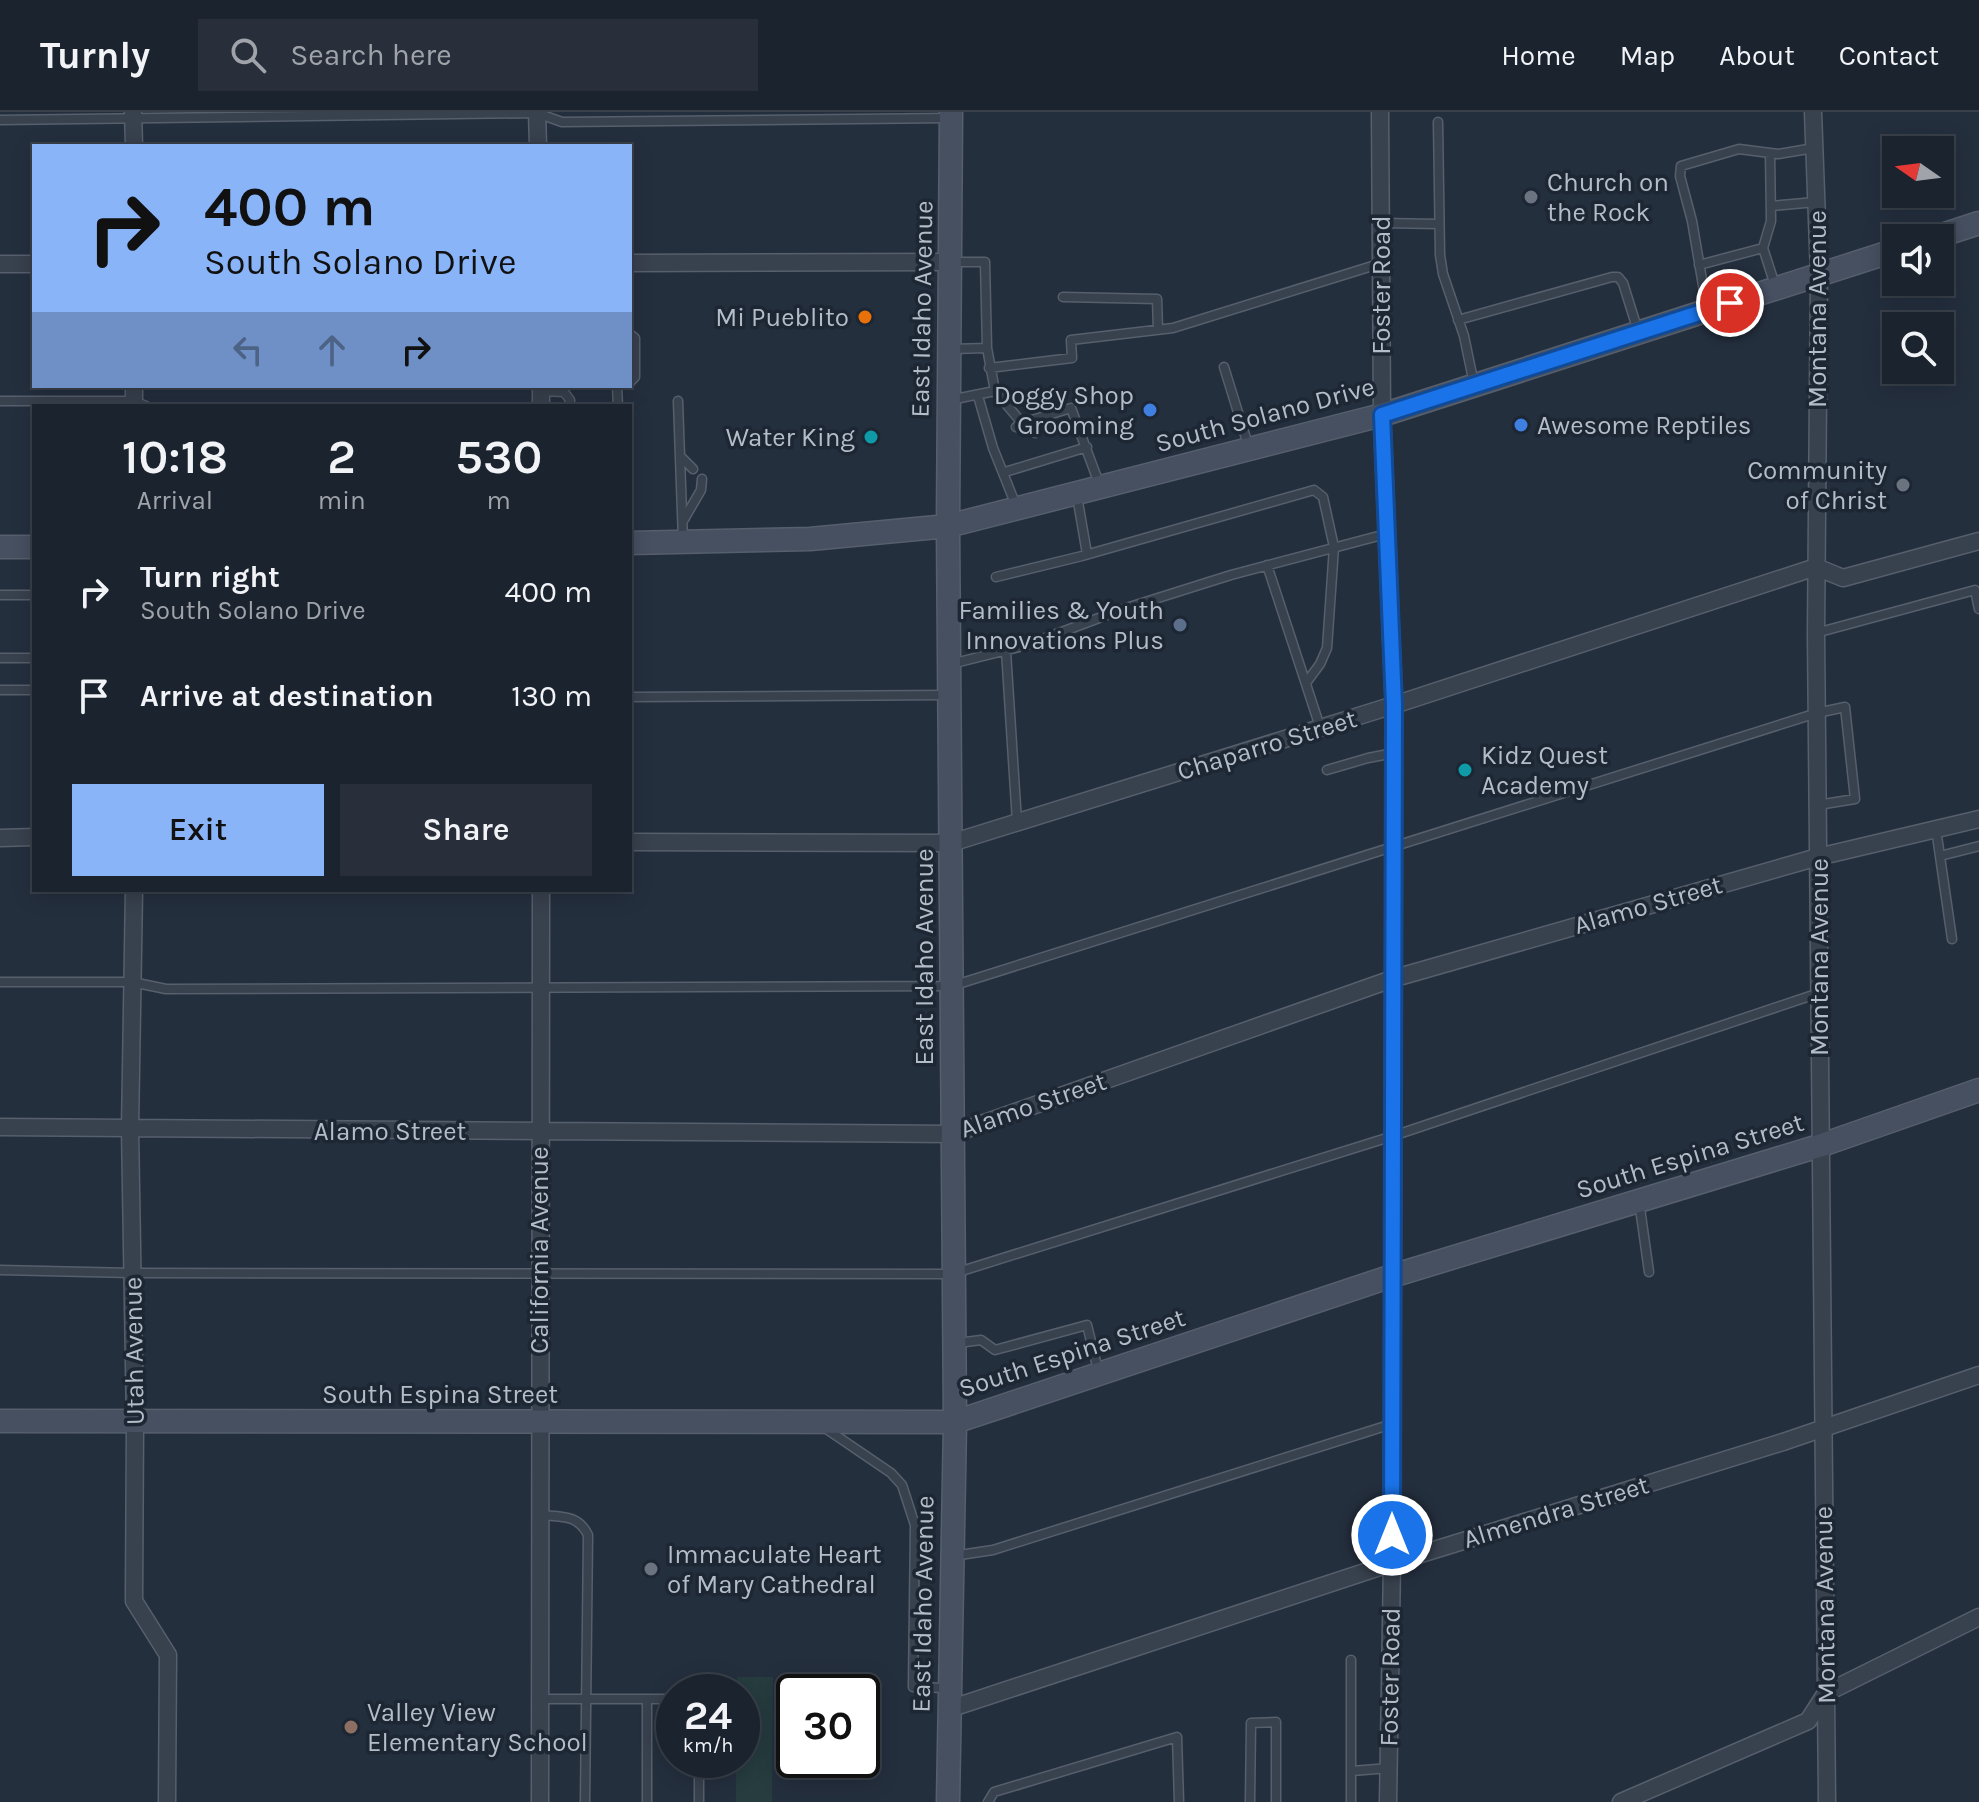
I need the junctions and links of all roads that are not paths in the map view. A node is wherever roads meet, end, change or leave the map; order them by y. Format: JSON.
{"nodes":[{"id":1,"x":1380,"y":112,"type":"edge"},
{"id":2,"x":1813,"y":112,"type":"edge"},
{"id":3,"x":537,"y":113,"type":"edge"},
{"id":4,"x":951,"y":115,"type":"edge"},
{"id":5,"x":133,"y":116,"type":"edge"},
{"id":6,"x":0,"y":120,"type":"edge"},
{"id":7,"x":1438,"y":122,"type":"dead end"},
{"id":8,"x":134,"y":144,"type":"edge"},
{"id":9,"x":538,"y":144,"type":"edge"},
{"id":10,"x":1814,"y":147,"type":"junction"},
{"id":11,"x":1770,"y":153,"type":"junction"},
{"id":12,"x":1816,"y":202,"type":"junction"},
{"id":13,"x":1771,"y":206,"type":"junction"},
{"id":14,"x":1381,"y":223,"type":"junction"},
{"id":15,"x":1979,"y":223,"type":"edge"},
{"id":16,"x":1439,"y":224,"type":"junction"},
{"id":17,"x":1954,"y":231,"type":"edge"},
{"id":18,"x":1763,"y":248,"type":"junction"},
{"id":19,"x":1882,"y":254,"type":"edge"},
{"id":20,"x":951,"y":262,"type":"junction"},
{"id":21,"x":632,"y":263,"type":"edge"},
{"id":22,"x":1382,"y":263,"type":"junction"},
{"id":23,"x":0,"y":264,"type":"edge"},
{"id":24,"x":32,"y":264,"type":"edge"},
{"id":25,"x":1699,"y":265,"type":"junction"},
{"id":26,"x":1819,"y":274,"type":"junction"},
{"id":27,"x":1776,"y":288,"type":"junction"},
{"id":28,"x":1063,"y":297,"type":"dead end"},
{"id":29,"x":1707,"y":310,"type":"junction"},
{"id":30,"x":1458,"y":320,"type":"junction"},
{"id":31,"x":1158,"y":330,"type":"junction"},
{"id":32,"x":1638,"y":333,"type":"junction"},
{"id":33,"x":632,"y":336,"type":"edge"},
{"id":34,"x":987,"y":348,"type":"junction"},
{"id":35,"x":950,"y":349,"type":"junction"},
{"id":36,"x":1224,"y":367,"type":"dead end"},
{"id":37,"x":989,"y":368,"type":"junction"},
{"id":38,"x":632,"y":380,"type":"edge"},
{"id":39,"x":1474,"y":385,"type":"junction"},
{"id":40,"x":995,"y":391,"type":"junction"},
{"id":41,"x":541,"y":394,"type":"edge"},
{"id":42,"x":978,"y":396,"type":"junction"},
{"id":43,"x":137,"y":400,"type":"edge"},
{"id":44,"x":949,"y":400,"type":"junction"},
{"id":45,"x":0,"y":401,"type":"edge"},
{"id":46,"x":678,"y":401,"type":"dead end"},
{"id":47,"x":570,"y":404,"type":"edge"},
{"id":48,"x":1382,"y":415,"type":"junction"},
{"id":49,"x":1043,"y":418,"type":"junction"},
{"id":50,"x":1023,"y":423,"type":"junction"},
{"id":51,"x":1047,"y":429,"type":"dead end"},
{"id":52,"x":1035,"y":433,"type":"dead end"},
{"id":53,"x":1002,"y":441,"type":"dead end"},
{"id":54,"x":1087,"y":447,"type":"junction"},
{"id":55,"x":993,"y":448,"type":"junction"},
{"id":56,"x":1249,"y":449,"type":"junction"},
{"id":57,"x":680,"y":455,"type":"junction"},
{"id":58,"x":693,"y":469,"type":"dead end"},
{"id":59,"x":1005,"y":472,"type":"junction"},
{"id":60,"x":702,"y":479,"type":"dead end"},
{"id":61,"x":1100,"y":487,"type":"junction"},
{"id":62,"x":1076,"y":493,"type":"junction"},
{"id":63,"x":1017,"y":509,"type":"junction"},
{"id":64,"x":948,"y":526,"type":"junction"},
{"id":65,"x":683,"y":531,"type":"junction"},
{"id":66,"x":1387,"y":534,"type":"junction"},
{"id":67,"x":1979,"y":541,"type":"edge"},
{"id":68,"x":632,"y":543,"type":"edge"},
{"id":69,"x":0,"y":547,"type":"edge"},
{"id":70,"x":32,"y":547,"type":"edge"},
{"id":71,"x":1334,"y":547,"type":"junction"},
{"id":72,"x":1087,"y":554,"type":"junction"},
{"id":73,"x":1267,"y":565,"type":"junction"},
{"id":74,"x":1816,"y":567,"type":"junction"},
{"id":75,"x":996,"y":577,"type":"dead end"},
{"id":76,"x":0,"y":595,"type":"edge"},
{"id":77,"x":32,"y":595,"type":"edge"},
{"id":78,"x":1979,"y":609,"type":"edge"},
{"id":79,"x":1816,"y":633,"type":"junction"},
{"id":80,"x":1006,"y":651,"type":"junction"},
{"id":81,"x":0,"y":658,"type":"edge"},
{"id":82,"x":32,"y":658,"type":"edge"},
{"id":83,"x":949,"y":664,"type":"junction"},
{"id":84,"x":1306,"y":683,"type":"junction"},
{"id":85,"x":0,"y":690,"type":"edge"},
{"id":86,"x":32,"y":690,"type":"edge"},
{"id":87,"x":949,"y":695,"type":"junction"},
{"id":88,"x":632,"y":697,"type":"edge"},
{"id":89,"x":1394,"y":705,"type":"junction"},
{"id":90,"x":1817,"y":713,"type":"junction"},
{"id":91,"x":1320,"y":728,"type":"junction"},
{"id":92,"x":1394,"y":753,"type":"junction"},
{"id":93,"x":1327,"y":770,"type":"dead end"},
{"id":94,"x":1818,"y":805,"type":"junction"},
{"id":95,"x":1979,"y":819,"type":"edge"},
{"id":96,"x":1017,"y":823,"type":"junction"},
{"id":97,"x":1936,"y":829,"type":"junction"},
{"id":98,"x":32,"y":837,"type":"edge"},
{"id":99,"x":0,"y":838,"type":"edge"},
{"id":100,"x":632,"y":842,"type":"edge"},
{"id":101,"x":951,"y":843,"type":"junction"},
{"id":102,"x":1979,"y":846,"type":"edge"},
{"id":103,"x":1395,"y":847,"type":"junction"},
{"id":104,"x":1940,"y":856,"type":"junction"},
{"id":105,"x":1818,"y":857,"type":"junction"},
{"id":106,"x":134,"y":892,"type":"edge"},
{"id":107,"x":541,"y":892,"type":"edge"},
{"id":108,"x":1952,"y":939,"type":"dead end"},
{"id":109,"x":1395,"y":978,"type":"junction"},
{"id":110,"x":0,"y":982,"type":"edge"},
{"id":111,"x":132,"y":982,"type":"junction"},
{"id":112,"x":540,"y":985,"type":"junction"},
{"id":113,"x":952,"y":986,"type":"junction"},
{"id":114,"x":1819,"y":993,"type":"junction"},
{"id":115,"x":1979,"y":1090,"type":"edge"},
{"id":116,"x":0,"y":1127,"type":"edge"},
{"id":117,"x":130,"y":1129,"type":"junction"},
{"id":118,"x":539,"y":1132,"type":"junction"},
{"id":119,"x":953,"y":1134,"type":"junction"},
{"id":120,"x":1393,"y":1136,"type":"junction"},
{"id":121,"x":1819,"y":1146,"type":"junction"},
{"id":122,"x":1639,"y":1201,"type":"junction"},
{"id":123,"x":0,"y":1270,"type":"edge"},
{"id":124,"x":1649,"y":1272,"type":"dead end"},
{"id":125,"x":132,"y":1273,"type":"junction"},
{"id":126,"x":539,"y":1274,"type":"junction"},
{"id":127,"x":952,"y":1274,"type":"junction"},
{"id":128,"x":1392,"y":1276,"type":"junction"},
{"id":129,"x":953,"y":1343,"type":"junction"},
{"id":130,"x":1099,"y":1374,"type":"junction"},
{"id":131,"x":1979,"y":1375,"type":"edge"},
{"id":132,"x":0,"y":1421,"type":"edge"},
{"id":133,"x":540,"y":1421,"type":"junction"},
{"id":134,"x":814,"y":1421,"type":"junction"},
{"id":135,"x":955,"y":1422,"type":"junction"},
{"id":136,"x":135,"y":1423,"type":"junction"},
{"id":137,"x":1392,"y":1424,"type":"junction"},
{"id":138,"x":1822,"y":1427,"type":"junction"},
{"id":139,"x":540,"y":1514,"type":"junction"},
{"id":140,"x":952,"y":1556,"type":"junction"},
{"id":141,"x":1392,"y":1563,"type":"junction"},
{"id":142,"x":1979,"y":1617,"type":"edge"},
{"id":143,"x":1351,"y":1660,"type":"dead end"},
{"id":144,"x":1826,"y":1693,"type":"junction"},
{"id":145,"x":950,"y":1698,"type":"junction"},
{"id":146,"x":540,"y":1699,"type":"junction"},
{"id":147,"x":586,"y":1699,"type":"junction"},
{"id":148,"x":647,"y":1699,"type":"junction"},
{"id":149,"x":656,"y":1699,"type":"edge"},
{"id":150,"x":1389,"y":1768,"type":"junction"},
{"id":151,"x":1352,"y":1771,"type":"junction"},
{"id":152,"x":699,"y":1778,"type":"edge"},
{"id":153,"x":167,"y":1802,"type":"edge"},
{"id":154,"x":540,"y":1802,"type":"edge"},
{"id":155,"x":585,"y":1802,"type":"edge"},
{"id":156,"x":647,"y":1802,"type":"edge"},
{"id":157,"x":699,"y":1802,"type":"edge"},
{"id":158,"x":948,"y":1802,"type":"edge"},
{"id":159,"x":988,"y":1802,"type":"edge"},
{"id":160,"x":1179,"y":1802,"type":"edge"},
{"id":161,"x":1250,"y":1802,"type":"edge"},
{"id":162,"x":1276,"y":1802,"type":"edge"},
{"id":163,"x":1351,"y":1802,"type":"edge"},
{"id":164,"x":1388,"y":1802,"type":"edge"},
{"id":165,"x":1621,"y":1802,"type":"edge"},
{"id":166,"x":1827,"y":1802,"type":"edge"}],
"edges":[{"from":1,"to":14,"type":"street","name":"Foster Road"},
{"from":2,"to":10,"type":"street","name":"Montana Avenue"},
{"from":3,"to":4,"type":"lane"},
{"from":3,"to":5,"type":"lane"},
{"from":3,"to":9,"type":"street"},
{"from":4,"to":20,"type":"street","name":"East Idaho Avenue"},
{"from":5,"to":6,"type":"lane"},
{"from":5,"to":8,"type":"street"},
{"from":7,"to":16,"type":"lane"},
{"from":10,"to":11,"type":"lane"},
{"from":10,"to":12,"type":"street","name":"Montana Avenue"},
{"from":11,"to":13,"type":"lane"},
{"from":11,"to":25,"type":"lane"},
{"from":12,"to":13,"type":"lane"},
{"from":12,"to":26,"type":"street","name":"Montana Avenue"},
{"from":13,"to":18,"type":"lane"},
{"from":14,"to":16,"type":"lane"},
{"from":14,"to":22,"type":"street","name":"Foster Road"},
{"from":15,"to":17,"type":"street"},
{"from":16,"to":30,"type":"lane"},
{"from":18,"to":25,"type":"lane"},
{"from":18,"to":27,"type":"lane"},
{"from":19,"to":26,"type":"street","name":"South Solano Drive"},
{"from":20,"to":21,"type":"street"},
{"from":20,"to":34,"type":"lane"},
{"from":20,"to":35,"type":"street","name":"East Idaho Avenue"},
{"from":22,"to":31,"type":"lane"},
{"from":22,"to":48,"type":"street","name":"Foster Road"},
{"from":23,"to":24,"type":"street"},
{"from":25,"to":29,"type":"lane"},
{"from":26,"to":27,"type":"street","name":"South Solano Drive"},
{"from":26,"to":74,"type":"street","name":"Montana Avenue"},
{"from":27,"to":29,"type":"street","name":"South Solano Drive"},
{"from":28,"to":31,"type":"lane"},
{"from":29,"to":32,"type":"street","name":"South Solano Drive"},
{"from":30,"to":32,"type":"lane"},
{"from":30,"to":39,"type":"lane"},
{"from":31,"to":37,"type":"lane"},
{"from":32,"to":39,"type":"street","name":"South Solano Drive"},
{"from":33,"to":38,"type":"lane"},
{"from":34,"to":35,"type":"lane"},
{"from":34,"to":37,"type":"lane"},
{"from":35,"to":44,"type":"street","name":"East Idaho Avenue"},
{"from":36,"to":56,"type":"lane"},
{"from":37,"to":40,"type":"lane"},
{"from":39,"to":48,"type":"street","name":"South Solano Drive"},
{"from":40,"to":42,"type":"lane"},
{"from":40,"to":50,"type":"lane"},
{"from":41,"to":47,"type":"lane"},
{"from":42,"to":44,"type":"lane"},
{"from":42,"to":55,"type":"lane"},
{"from":43,"to":45,"type":"lane"},
{"from":44,"to":64,"type":"street","name":"East Idaho Avenue"},
{"from":46,"to":57,"type":"lane"},
{"from":48,"to":56,"type":"street","name":"South Solano Drive"},
{"from":48,"to":66,"type":"street","name":"Foster Road"},
{"from":49,"to":50,"type":"lane"},
{"from":49,"to":51,"type":"lane"},
{"from":49,"to":54,"type":"lane"},
{"from":50,"to":52,"type":"lane"},
{"from":53,"to":55,"type":"lane"},
{"from":54,"to":59,"type":"lane"},
{"from":54,"to":61,"type":"lane"},
{"from":55,"to":59,"type":"lane"},
{"from":56,"to":61,"type":"street","name":"South Solano Drive"},
{"from":57,"to":58,"type":"lane"},
{"from":57,"to":65,"type":"lane"},
{"from":59,"to":63,"type":"lane"},
{"from":60,"to":65,"type":"lane"},
{"from":61,"to":62,"type":"street","name":"South Solano Drive"},
{"from":62,"to":63,"type":"street","name":"South Solano Drive"},
{"from":62,"to":72,"type":"lane"},
{"from":63,"to":64,"type":"street","name":"South Solano Drive"},
{"from":64,"to":65,"type":"street","name":"South Solano Drive"},
{"from":64,"to":83,"type":"street","name":"East Idaho Avenue"},
{"from":65,"to":68,"type":"street","name":"South Solano Drive"},
{"from":66,"to":71,"type":"lane"},
{"from":66,"to":89,"type":"street","name":"Foster Road"},
{"from":67,"to":74,"type":"street"},
{"from":69,"to":70,"type":"street"},
{"from":71,"to":72,"type":"lane"},
{"from":71,"to":73,"type":"lane"},
{"from":71,"to":84,"type":"lane"},
{"from":72,"to":75,"type":"lane"},
{"from":73,"to":80,"type":"lane"},
{"from":73,"to":84,"type":"lane"},
{"from":74,"to":79,"type":"street","name":"Montana Avenue"},
{"from":74,"to":89,"type":"street","name":"Chaparro Street"},
{"from":76,"to":77,"type":"lane"},
{"from":78,"to":79,"type":"lane"},
{"from":79,"to":90,"type":"street","name":"Montana Avenue"},
{"from":80,"to":83,"type":"lane"},
{"from":80,"to":96,"type":"lane"},
{"from":81,"to":82,"type":"lane"},
{"from":83,"to":87,"type":"street","name":"East Idaho Avenue"},
{"from":84,"to":91,"type":"lane"},
{"from":85,"to":86,"type":"lane"},
{"from":87,"to":88,"type":"lane"},
{"from":87,"to":101,"type":"street","name":"East Idaho Avenue"},
{"from":89,"to":91,"type":"street","name":"Chaparro Street"},
{"from":89,"to":92,"type":"street","name":"Foster Road"},
{"from":90,"to":94,"type":"street","name":"Montana Avenue"},
{"from":90,"to":94,"type":"lane"},
{"from":90,"to":103,"type":"lane"},
{"from":91,"to":96,"type":"street","name":"Chaparro Street"},
{"from":92,"to":93,"type":"lane"},
{"from":92,"to":103,"type":"street","name":"Foster Road"},
{"from":94,"to":105,"type":"street","name":"Montana Avenue"},
{"from":95,"to":97,"type":"street","name":"Alamo Street"},
{"from":96,"to":101,"type":"street","name":"Chaparro Street"},
{"from":97,"to":104,"type":"lane"},
{"from":97,"to":105,"type":"street","name":"Alamo Street"},
{"from":98,"to":99,"type":"street"},
{"from":100,"to":101,"type":"street","name":"Chaparro Street"},
{"from":101,"to":113,"type":"street","name":"East Idaho Avenue"},
{"from":102,"to":104,"type":"lane"},
{"from":103,"to":109,"type":"street","name":"Foster Road"},
{"from":103,"to":113,"type":"lane"},
{"from":104,"to":108,"type":"lane"},
{"from":105,"to":109,"type":"street","name":"Alamo Street"},
{"from":105,"to":114,"type":"street","name":"Montana Avenue"},
{"from":106,"to":111,"type":"street","name":"Utah Avenue"},
{"from":107,"to":112,"type":"street","name":"California Avenue"},
{"from":109,"to":119,"type":"street","name":"Alamo Street"},
{"from":109,"to":120,"type":"street","name":"Foster Road"},
{"from":110,"to":111,"type":"lane"},
{"from":111,"to":112,"type":"lane"},
{"from":111,"to":117,"type":"street","name":"Utah Avenue"},
{"from":112,"to":113,"type":"lane"},
{"from":112,"to":118,"type":"street","name":"California Avenue"},
{"from":113,"to":119,"type":"street","name":"East Idaho Avenue"},
{"from":114,"to":120,"type":"lane"},
{"from":114,"to":121,"type":"street","name":"Montana Avenue"},
{"from":115,"to":121,"type":"street","name":"South Espina Street"},
{"from":116,"to":117,"type":"street","name":"Alamo Street"},
{"from":117,"to":118,"type":"street","name":"Alamo Street"},
{"from":117,"to":125,"type":"street","name":"Utah Avenue"},
{"from":118,"to":119,"type":"street","name":"Alamo Street"},
{"from":118,"to":126,"type":"street","name":"California Avenue"},
{"from":119,"to":127,"type":"street","name":"East Idaho Avenue"},
{"from":120,"to":127,"type":"lane"},
{"from":120,"to":128,"type":"street","name":"Foster Road"},
{"from":121,"to":122,"type":"street","name":"South Espina Street"},
{"from":121,"to":138,"type":"street","name":"Montana Avenue"},
{"from":122,"to":124,"type":"lane"},
{"from":122,"to":128,"type":"street","name":"South Espina Street"},
{"from":123,"to":125,"type":"lane"},
{"from":125,"to":126,"type":"lane"},
{"from":125,"to":136,"type":"street","name":"Utah Avenue"},
{"from":126,"to":127,"type":"lane"},
{"from":126,"to":133,"type":"street","name":"California Avenue"},
{"from":127,"to":129,"type":"street","name":"East Idaho Avenue"},
{"from":128,"to":130,"type":"street","name":"South Espina Street"},
{"from":128,"to":137,"type":"street","name":"Foster Road"},
{"from":129,"to":130,"type":"lane"},
{"from":129,"to":135,"type":"street","name":"East Idaho Avenue"},
{"from":130,"to":135,"type":"street","name":"South Espina Street"},
{"from":131,"to":138,"type":"street","name":"Almendra Street"},
{"from":132,"to":136,"type":"street","name":"South Espina Street"},
{"from":133,"to":134,"type":"street","name":"South Espina Street"},
{"from":133,"to":136,"type":"street","name":"South Espina Street"},
{"from":133,"to":139,"type":"street","name":"California Avenue"},
{"from":134,"to":135,"type":"street","name":"South Espina Street"},
{"from":134,"to":145,"type":"lane"},
{"from":135,"to":140,"type":"street","name":"East Idaho Avenue"},
{"from":136,"to":153,"type":"street","name":"Utah Avenue"},
{"from":137,"to":140,"type":"lane"},
{"from":137,"to":141,"type":"street","name":"Foster Road"},
{"from":138,"to":141,"type":"street","name":"Almendra Street"},
{"from":138,"to":144,"type":"street","name":"Montana Avenue"},
{"from":139,"to":146,"type":"street","name":"California Avenue"},
{"from":139,"to":147,"type":"lane"},
{"from":140,"to":145,"type":"street","name":"East Idaho Avenue"},
{"from":141,"to":145,"type":"street","name":"Almendra Street"},
{"from":141,"to":150,"type":"street","name":"Foster Road"},
{"from":142,"to":144,"type":"street"},
{"from":143,"to":151,"type":"lane"},
{"from":144,"to":165,"type":"street"},
{"from":144,"to":166,"type":"street","name":"Montana Avenue"},
{"from":145,"to":158,"type":"street","name":"East Idaho Avenue"},
{"from":146,"to":147,"type":"lane"},
{"from":146,"to":154,"type":"street","name":"California Avenue"},
{"from":147,"to":148,"type":"lane"},
{"from":147,"to":155,"type":"lane"},
{"from":148,"to":149,"type":"lane"},
{"from":148,"to":156,"type":"lane"},
{"from":150,"to":151,"type":"lane"},
{"from":150,"to":164,"type":"street","name":"Foster Road"},
{"from":151,"to":163,"type":"lane"},
{"from":152,"to":157,"type":"lane"},
{"from":159,"to":160,"type":"lane"},
{"from":161,"to":162,"type":"lane"}]}
